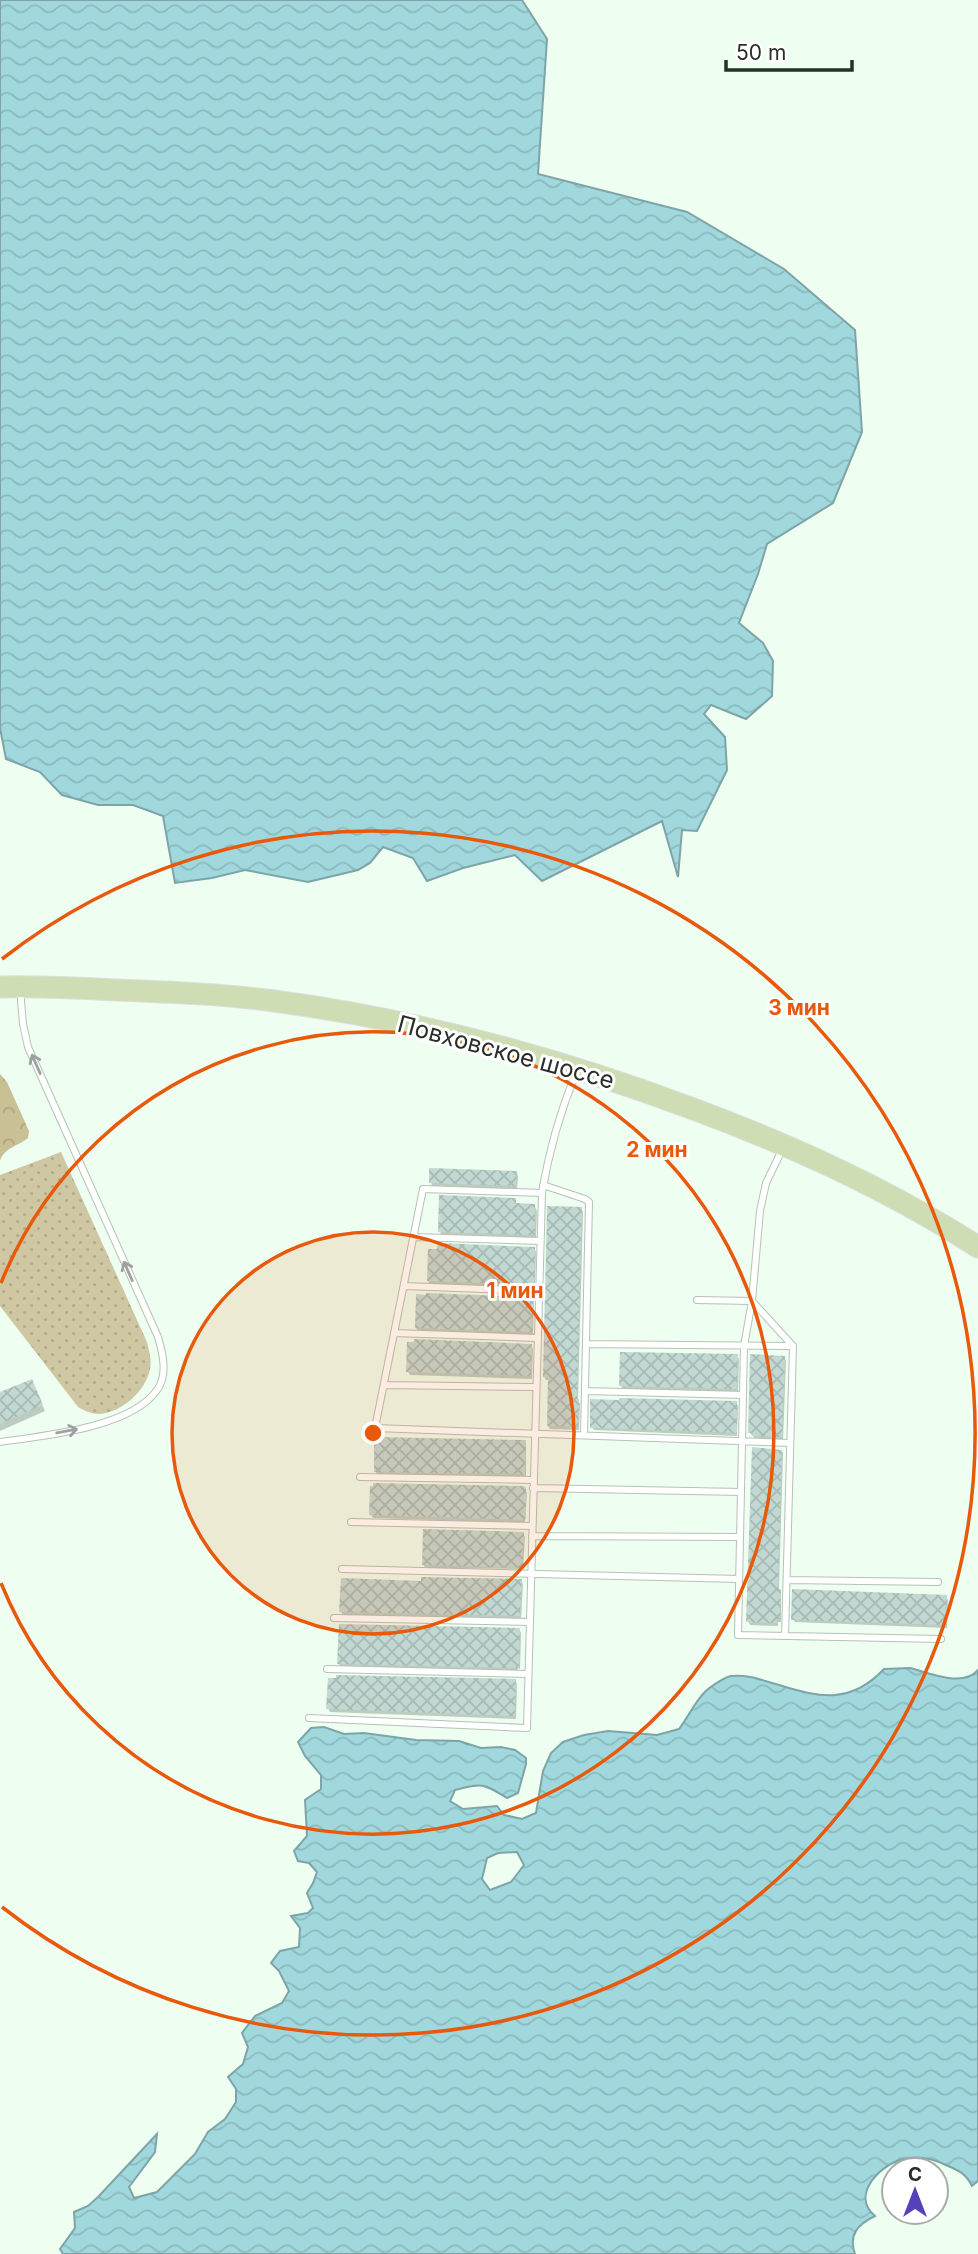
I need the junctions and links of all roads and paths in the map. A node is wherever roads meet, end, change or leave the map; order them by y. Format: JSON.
{"nodes":[{"id":1,"x":10,"y":987,"type":"edge"},
{"id":2,"x":578,"y":1068,"type":"junction"},
{"id":3,"x":784,"y":1145,"type":"junction"},
{"id":4,"x":542,"y":1189,"type":"junction"},
{"id":5,"x":413,"y":1237,"type":"junction"},
{"id":6,"x":539,"y":1241,"type":"junction"},
{"id":7,"x":978,"y":1247,"type":"edge"},
{"id":8,"x":404,"y":1286,"type":"junction"},
{"id":9,"x":538,"y":1290,"type":"junction"},
{"id":10,"x":697,"y":1300,"type":"dead end"},
{"id":11,"x":752,"y":1301,"type":"junction"},
{"id":12,"x":394,"y":1333,"type":"junction"},
{"id":13,"x":537,"y":1338,"type":"junction"},
{"id":14,"x":586,"y":1344,"type":"junction"},
{"id":15,"x":744,"y":1346,"type":"junction"},
{"id":16,"x":793,"y":1346,"type":"junction"},
{"id":17,"x":384,"y":1385,"type":"junction"},
{"id":18,"x":535,"y":1387,"type":"junction"},
{"id":19,"x":585,"y":1391,"type":"junction"},
{"id":20,"x":743,"y":1395,"type":"junction"},
{"id":21,"x":534,"y":1434,"type":"junction"},
{"id":22,"x":584,"y":1435,"type":"junction"},
{"id":23,"x":742,"y":1441,"type":"junction"},
{"id":24,"x":0,"y":1443,"type":"edge"},
{"id":25,"x":790,"y":1443,"type":"junction"},
{"id":26,"x":360,"y":1477,"type":"dead end"},
{"id":27,"x":533,"y":1480,"type":"junction"},
{"id":28,"x":533,"y":1488,"type":"junction"},
{"id":29,"x":741,"y":1492,"type":"junction"},
{"id":30,"x":352,"y":1522,"type":"dead end"},
{"id":31,"x":532,"y":1526,"type":"junction"},
{"id":32,"x":532,"y":1536,"type":"junction"},
{"id":33,"x":740,"y":1537,"type":"junction"},
{"id":34,"x":342,"y":1569,"type":"dead end"},
{"id":35,"x":531,"y":1574,"type":"junction"},
{"id":36,"x":739,"y":1579,"type":"junction"},
{"id":37,"x":787,"y":1580,"type":"junction"},
{"id":38,"x":938,"y":1582,"type":"dead end"},
{"id":39,"x":334,"y":1618,"type":"dead end"},
{"id":40,"x":529,"y":1622,"type":"junction"},
{"id":41,"x":785,"y":1636,"type":"junction"},
{"id":42,"x":941,"y":1639,"type":"dead end"},
{"id":43,"x":327,"y":1670,"type":"dead end"},
{"id":44,"x":528,"y":1674,"type":"junction"},
{"id":45,"x":309,"y":1718,"type":"dead end"}],
"edges":[{"from":1,"to":2,"type":"main road","name":"Повховское шоссе"},
{"from":24,"to":1,"type":"lane","one_way":true},
{"from":2,"to":3,"type":"main road","name":"Повховское шоссе"},
{"from":2,"to":4,"type":"lane"},
{"from":3,"to":7,"type":"main road","name":"Повховское шоссе"},
{"from":3,"to":11,"type":"lane"},
{"from":4,"to":5,"type":"lane"},
{"from":4,"to":6,"type":"lane"},
{"from":4,"to":14,"type":"lane"},
{"from":5,"to":6,"type":"lane"},
{"from":5,"to":8,"type":"lane"},
{"from":6,"to":9,"type":"lane"},
{"from":8,"to":9,"type":"lane"},
{"from":8,"to":12,"type":"lane"},
{"from":9,"to":13,"type":"lane"},
{"from":10,"to":11,"type":"lane"},
{"from":11,"to":15,"type":"lane"},
{"from":11,"to":16,"type":"lane"},
{"from":12,"to":13,"type":"lane"},
{"from":12,"to":17,"type":"lane"},
{"from":13,"to":18,"type":"lane"},
{"from":14,"to":15,"type":"lane"},
{"from":14,"to":19,"type":"lane"},
{"from":15,"to":16,"type":"lane"},
{"from":15,"to":20,"type":"lane"},
{"from":16,"to":25,"type":"lane"},
{"from":17,"to":18,"type":"lane"},
{"from":17,"to":21,"type":"lane"},
{"from":18,"to":21,"type":"lane"},
{"from":19,"to":20,"type":"lane"},
{"from":19,"to":22,"type":"lane"},
{"from":20,"to":23,"type":"lane"},
{"from":21,"to":22,"type":"lane"},
{"from":21,"to":27,"type":"lane"},
{"from":22,"to":23,"type":"lane"},
{"from":23,"to":25,"type":"lane"},
{"from":23,"to":29,"type":"lane"},
{"from":25,"to":37,"type":"lane"},
{"from":26,"to":27,"type":"lane"},
{"from":27,"to":28,"type":"lane"},
{"from":28,"to":29,"type":"lane"},
{"from":28,"to":31,"type":"lane"},
{"from":29,"to":33,"type":"lane"},
{"from":30,"to":31,"type":"lane"},
{"from":31,"to":32,"type":"lane"},
{"from":32,"to":33,"type":"lane"},
{"from":32,"to":35,"type":"lane"},
{"from":33,"to":36,"type":"lane"},
{"from":34,"to":35,"type":"lane"},
{"from":35,"to":36,"type":"lane"},
{"from":35,"to":40,"type":"lane"},
{"from":36,"to":41,"type":"lane"},
{"from":37,"to":38,"type":"lane"},
{"from":37,"to":41,"type":"lane"},
{"from":39,"to":40,"type":"lane"},
{"from":40,"to":44,"type":"lane"},
{"from":41,"to":42,"type":"lane"},
{"from":43,"to":44,"type":"lane"},
{"from":44,"to":45,"type":"lane"}]}
